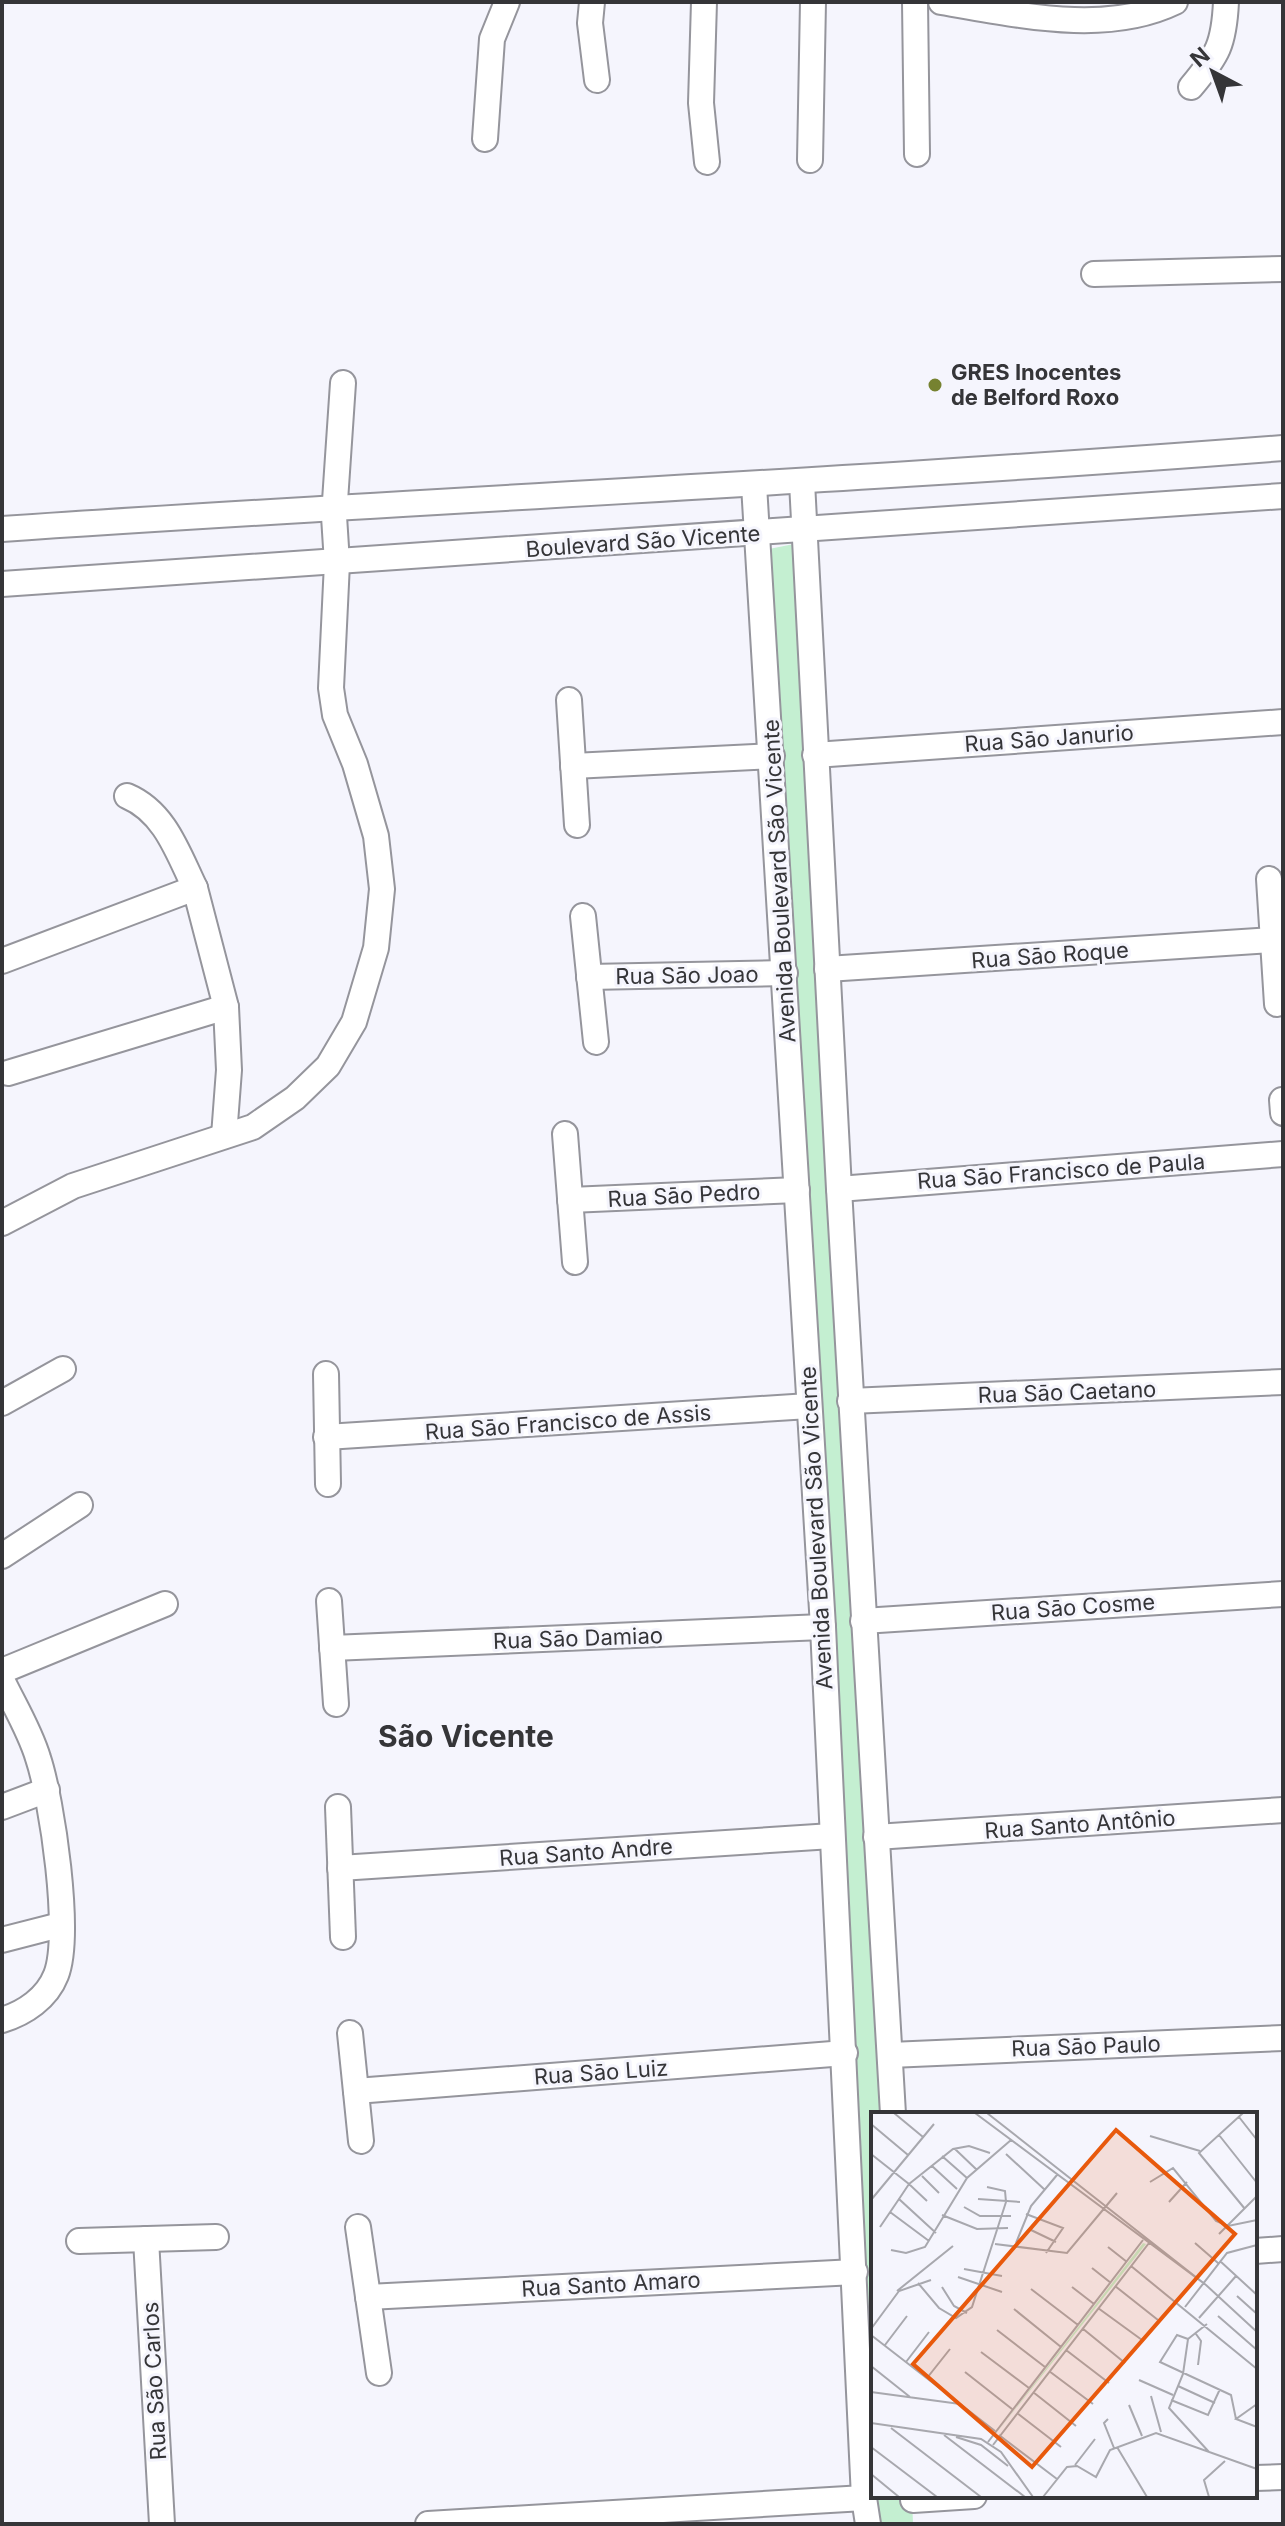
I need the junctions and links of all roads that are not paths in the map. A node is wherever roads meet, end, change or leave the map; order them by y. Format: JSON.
{"nodes":[{"id":1,"x":507,"y":2,"type":"edge"},
{"id":2,"x":592,"y":2,"type":"edge"},
{"id":3,"x":704,"y":2,"type":"edge"},
{"id":4,"x":813,"y":2,"type":"edge"},
{"id":5,"x":915,"y":2,"type":"edge"},
{"id":6,"x":941,"y":2,"type":"edge"},
{"id":7,"x":1175,"y":2,"type":"edge"},
{"id":8,"x":1226,"y":2,"type":"edge"},
{"id":9,"x":597,"y":80,"type":"dead end"},
{"id":10,"x":1191,"y":87,"type":"dead end"},
{"id":11,"x":485,"y":139,"type":"dead end"},
{"id":12,"x":917,"y":154,"type":"dead end"},
{"id":13,"x":810,"y":160,"type":"dead end"},
{"id":14,"x":707,"y":162,"type":"dead end"},
{"id":15,"x":1283,"y":269,"type":"edge"},
{"id":16,"x":1094,"y":274,"type":"dead end"},
{"id":17,"x":343,"y":383,"type":"dead end"},
{"id":18,"x":1283,"y":448,"type":"edge"},
{"id":19,"x":802,"y":482,"type":"junction"},
{"id":20,"x":754,"y":485,"type":"junction"},
{"id":21,"x":1283,"y":496,"type":"edge"},
{"id":22,"x":336,"y":506,"type":"junction"},
{"id":23,"x":2,"y":529,"type":"edge"},
{"id":24,"x":803,"y":529,"type":"junction"},
{"id":25,"x":756,"y":533,"type":"junction"},
{"id":26,"x":337,"y":563,"type":"junction"},
{"id":27,"x":2,"y":584,"type":"edge"},
{"id":28,"x":569,"y":700,"type":"dead end"},
{"id":29,"x":1283,"y":722,"type":"edge"},
{"id":30,"x":815,"y":755,"type":"junction"},
{"id":31,"x":772,"y":756,"type":"junction"},
{"id":32,"x":573,"y":766,"type":"junction"},
{"id":33,"x":127,"y":796,"type":"dead end"},
{"id":34,"x":577,"y":825,"type":"dead end"},
{"id":35,"x":1269,"y":879,"type":"dead end"},
{"id":36,"x":195,"y":888,"type":"junction"},
{"id":37,"x":583,"y":916,"type":"dead end"},
{"id":38,"x":1273,"y":940,"type":"junction"},
{"id":39,"x":2,"y":961,"type":"edge"},
{"id":40,"x":827,"y":969,"type":"junction"},
{"id":41,"x":785,"y":973,"type":"junction"},
{"id":42,"x":589,"y":977,"type":"junction"},
{"id":43,"x":1277,"y":1004,"type":"dead end"},
{"id":44,"x":226,"y":1007,"type":"junction"},
{"id":45,"x":596,"y":1042,"type":"dead end"},
{"id":46,"x":8,"y":1073,"type":"dead end"},
{"id":47,"x":1282,"y":1100,"type":"edge"},
{"id":48,"x":1283,"y":1113,"type":"edge"},
{"id":49,"x":565,"y":1134,"type":"dead end"},
{"id":50,"x":224,"y":1136,"type":"junction"},
{"id":51,"x":1283,"y":1154,"type":"edge"},
{"id":52,"x":839,"y":1189,"type":"junction"},
{"id":53,"x":797,"y":1190,"type":"junction"},
{"id":54,"x":570,"y":1200,"type":"junction"},
{"id":55,"x":2,"y":1223,"type":"edge"},
{"id":56,"x":575,"y":1262,"type":"dead end"},
{"id":57,"x":63,"y":1369,"type":"dead end"},
{"id":58,"x":326,"y":1374,"type":"dead end"},
{"id":59,"x":1283,"y":1382,"type":"edge"},
{"id":60,"x":850,"y":1401,"type":"junction"},
{"id":61,"x":2,"y":1403,"type":"edge"},
{"id":62,"x":809,"y":1406,"type":"junction"},
{"id":63,"x":326,"y":1437,"type":"junction"},
{"id":64,"x":328,"y":1484,"type":"dead end"},
{"id":65,"x":80,"y":1505,"type":"dead end"},
{"id":66,"x":2,"y":1556,"type":"edge"},
{"id":67,"x":1283,"y":1594,"type":"edge"},
{"id":68,"x":329,"y":1601,"type":"dead end"},
{"id":69,"x":165,"y":1604,"type":"dead end"},
{"id":70,"x":863,"y":1621,"type":"junction"},
{"id":71,"x":823,"y":1627,"type":"junction"},
{"id":72,"x":332,"y":1648,"type":"junction"},
{"id":73,"x":2,"y":1671,"type":"edge"},
{"id":74,"x":2,"y":1680,"type":"edge"},
{"id":75,"x":336,"y":1704,"type":"dead end"},
{"id":76,"x":47,"y":1790,"type":"junction"},
{"id":77,"x":2,"y":1807,"type":"edge"},
{"id":78,"x":338,"y":1807,"type":"dead end"},
{"id":79,"x":1283,"y":1810,"type":"edge"},
{"id":80,"x":832,"y":1836,"type":"junction"},
{"id":81,"x":876,"y":1837,"type":"junction"},
{"id":82,"x":340,"y":1868,"type":"junction"},
{"id":83,"x":60,"y":1925,"type":"junction"},
{"id":84,"x":343,"y":1937,"type":"dead end"},
{"id":85,"x":2,"y":1940,"type":"edge"},
{"id":86,"x":2,"y":2020,"type":"edge"},
{"id":87,"x":350,"y":2033,"type":"dead end"},
{"id":88,"x":1283,"y":2038,"type":"edge"},
{"id":89,"x":845,"y":2053,"type":"junction"},
{"id":90,"x":890,"y":2055,"type":"junction"},
{"id":91,"x":356,"y":2091,"type":"junction"},
{"id":92,"x":893,"y":2112,"type":"edge"},
{"id":93,"x":361,"y":2141,"type":"dead end"},
{"id":94,"x":358,"y":2227,"type":"dead end"},
{"id":95,"x":216,"y":2237,"type":"dead end"},
{"id":96,"x":146,"y":2239,"type":"junction"},
{"id":97,"x":79,"y":2241,"type":"dead end"},
{"id":98,"x":1283,"y":2249,"type":"edge"},
{"id":99,"x":1257,"y":2251,"type":"edge"},
{"id":100,"x":855,"y":2272,"type":"junction"},
{"id":101,"x":368,"y":2297,"type":"junction"},
{"id":102,"x":379,"y":2373,"type":"dead end"},
{"id":103,"x":1283,"y":2477,"type":"edge"},
{"id":104,"x":1257,"y":2478,"type":"edge"},
{"id":105,"x":864,"y":2498,"type":"junction"},
{"id":106,"x":963,"y":2498,"type":"edge"},
{"id":107,"x":913,"y":2507,"type":"edge"},
{"id":108,"x":498,"y":2522,"type":"edge"},
{"id":109,"x":162,"y":2524,"type":"edge"},
{"id":110,"x":428,"y":2524,"type":"edge"},
{"id":111,"x":868,"y":2524,"type":"edge"}],
"edges":[{"from":1,"to":11,"type":"street"},
{"from":2,"to":9,"type":"street"},
{"from":3,"to":14,"type":"street"},
{"from":4,"to":13,"type":"street"},
{"from":5,"to":12,"type":"street"},
{"from":6,"to":7,"type":"street"},
{"from":8,"to":10,"type":"street"},
{"from":15,"to":16,"type":"street"},
{"from":17,"to":22,"type":"street"},
{"from":18,"to":19,"type":"street"},
{"from":19,"to":20,"type":"street"},
{"from":19,"to":24,"type":"street","name":"Avenida Boulevard São Vicente"},
{"from":20,"to":22,"type":"street"},
{"from":20,"to":25,"type":"street","name":"Avenida Boulevard São Vicente"},
{"from":21,"to":24,"type":"street","name":"Boulevard São Vicente"},
{"from":22,"to":23,"type":"street"},
{"from":22,"to":26,"type":"street"},
{"from":24,"to":25,"type":"street","name":"Boulevard São Vicente"},
{"from":24,"to":30,"type":"street","name":"Avenida Boulevard São Vicente"},
{"from":25,"to":26,"type":"street","name":"Boulevard São Vicente"},
{"from":25,"to":31,"type":"street","name":"Avenida Boulevard São Vicente"},
{"from":26,"to":27,"type":"street","name":"Boulevard São Vicente"},
{"from":26,"to":50,"type":"street"},
{"from":28,"to":32,"type":"street"},
{"from":29,"to":30,"type":"street","name":"Rua Sāo Janurio"},
{"from":30,"to":40,"type":"street","name":"Avenida Boulevard São Vicente"},
{"from":31,"to":32,"type":"street"},
{"from":31,"to":41,"type":"street","name":"Avenida Boulevard São Vicente"},
{"from":32,"to":34,"type":"street"},
{"from":33,"to":36,"type":"street"},
{"from":35,"to":38,"type":"street"},
{"from":36,"to":39,"type":"street"},
{"from":36,"to":44,"type":"street"},
{"from":37,"to":42,"type":"street"},
{"from":38,"to":40,"type":"street","name":"Rua Sāo Roque"},
{"from":38,"to":43,"type":"street"},
{"from":40,"to":52,"type":"street","name":"Avenida Boulevard São Vicente"},
{"from":41,"to":42,"type":"street","name":"Rua Sāo Joao"},
{"from":41,"to":53,"type":"street","name":"Avenida Boulevard São Vicente"},
{"from":42,"to":45,"type":"street"},
{"from":44,"to":46,"type":"street"},
{"from":44,"to":50,"type":"street"},
{"from":47,"to":48,"type":"street"},
{"from":49,"to":54,"type":"street"},
{"from":50,"to":55,"type":"street"},
{"from":51,"to":52,"type":"street","name":"Rua Sāo Francisco de Paula"},
{"from":52,"to":60,"type":"street","name":"Avenida Boulevard São Vicente"},
{"from":53,"to":54,"type":"street","name":"Rua Sāo Pedro"},
{"from":53,"to":62,"type":"street","name":"Avenida Boulevard São Vicente"},
{"from":54,"to":56,"type":"street"},
{"from":57,"to":61,"type":"street"},
{"from":58,"to":63,"type":"street"},
{"from":59,"to":60,"type":"street","name":"Rua Sāo Caetano"},
{"from":60,"to":70,"type":"street","name":"Avenida Boulevard São Vicente"},
{"from":62,"to":63,"type":"street","name":"Rua Sāo Francisco de Assis"},
{"from":62,"to":71,"type":"street","name":"Avenida Boulevard São Vicente"},
{"from":63,"to":64,"type":"street"},
{"from":65,"to":66,"type":"street"},
{"from":67,"to":70,"type":"street","name":"Rua Sāo Cosme"},
{"from":68,"to":72,"type":"street"},
{"from":69,"to":73,"type":"street"},
{"from":70,"to":81,"type":"street","name":"Avenida Boulevard São Vicente"},
{"from":71,"to":72,"type":"street","name":"Rua Sāo Damiao"},
{"from":71,"to":80,"type":"street","name":"Avenida Boulevard São Vicente"},
{"from":72,"to":75,"type":"street"},
{"from":74,"to":76,"type":"street"},
{"from":76,"to":77,"type":"street"},
{"from":76,"to":83,"type":"street"},
{"from":78,"to":82,"type":"street"},
{"from":79,"to":81,"type":"street","name":"Rua Santo Antônio"},
{"from":80,"to":82,"type":"street","name":"Rua Santo Andre"},
{"from":80,"to":89,"type":"street","name":"Avenida Boulevard São Vicente"},
{"from":81,"to":90,"type":"street","name":"Avenida Boulevard São Vicente"},
{"from":82,"to":84,"type":"street"},
{"from":83,"to":85,"type":"street"},
{"from":83,"to":86,"type":"street"},
{"from":87,"to":91,"type":"street"},
{"from":88,"to":90,"type":"street","name":"Rua Sāo Paulo"},
{"from":89,"to":91,"type":"street","name":"Rua Sāo Luiz"},
{"from":89,"to":100,"type":"street","name":"Avenida Boulevard São Vicente"},
{"from":90,"to":92,"type":"street","name":"Avenida Boulevard São Vicente"},
{"from":91,"to":93,"type":"street"},
{"from":94,"to":101,"type":"street"},
{"from":95,"to":96,"type":"street"},
{"from":96,"to":97,"type":"street"},
{"from":96,"to":109,"type":"street","name":"Rua São Carlos"},
{"from":98,"to":99,"type":"street"},
{"from":100,"to":101,"type":"street","name":"Rua Santo Amaro"},
{"from":100,"to":105,"type":"street","name":"Avenida Boulevard São Vicente"},
{"from":101,"to":102,"type":"street"},
{"from":103,"to":104,"type":"street"},
{"from":105,"to":108,"type":"street"},
{"from":105,"to":111,"type":"street","name":"Avenida Boulevard São Vicente"},
{"from":106,"to":107,"type":"street"},
{"from":108,"to":110,"type":"street"}]}
